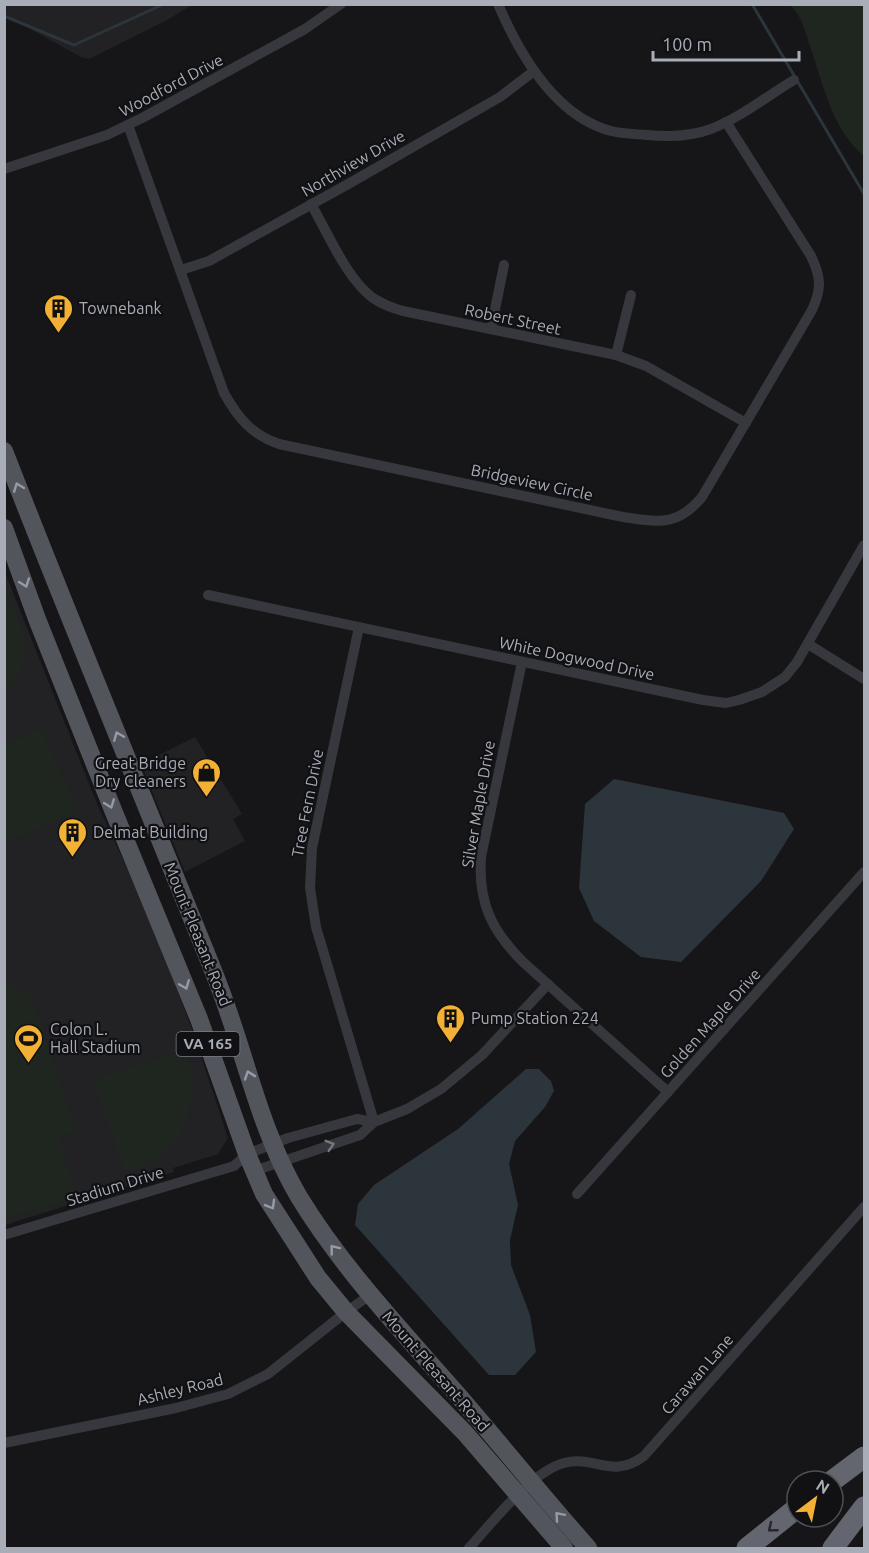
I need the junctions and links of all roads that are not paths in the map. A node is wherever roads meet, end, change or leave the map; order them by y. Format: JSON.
{"nodes":[{"id":1,"x":341,"y":4,"type":"edge"},
{"id":2,"x":498,"y":4,"type":"edge"},
{"id":3,"x":534,"y":71,"type":"junction"},
{"id":4,"x":794,"y":80,"type":"dead end"},
{"id":5,"x":726,"y":122,"type":"junction"},
{"id":6,"x":128,"y":125,"type":"junction"},
{"id":7,"x":4,"y":169,"type":"edge"},
{"id":8,"x":311,"y":204,"type":"junction"},
{"id":9,"x":504,"y":265,"type":"dead end"},
{"id":10,"x":181,"y":270,"type":"junction"},
{"id":11,"x":631,"y":295,"type":"dead end"},
{"id":12,"x":491,"y":329,"type":"junction"},
{"id":13,"x":616,"y":355,"type":"junction"},
{"id":14,"x":746,"y":423,"type":"junction"},
{"id":15,"x":4,"y":451,"type":"edge"},
{"id":16,"x":4,"y":528,"type":"edge"},
{"id":17,"x":864,"y":545,"type":"edge"},
{"id":18,"x":208,"y":595,"type":"dead end"},
{"id":19,"x":359,"y":627,"type":"junction"},
{"id":20,"x":807,"y":644,"type":"junction"},
{"id":21,"x":522,"y":662,"type":"junction"},
{"id":22,"x":864,"y":679,"type":"edge"},
{"id":23,"x":864,"y":873,"type":"edge"},
{"id":24,"x":548,"y":984,"type":"junction"},
{"id":25,"x":668,"y":1092,"type":"junction"},
{"id":26,"x":374,"y":1122,"type":"junction"},
{"id":27,"x":277,"y":1153,"type":"junction"},
{"id":28,"x":240,"y":1160,"type":"junction"},
{"id":29,"x":254,"y":1171,"type":"junction"},
{"id":30,"x":577,"y":1194,"type":"dead end"},
{"id":31,"x":864,"y":1207,"type":"edge"},
{"id":32,"x":4,"y":1235,"type":"edge"},
{"id":33,"x":370,"y":1295,"type":"junction"},
{"id":34,"x":346,"y":1312,"type":"junction"},
{"id":35,"x":4,"y":1443,"type":"edge"},
{"id":36,"x":864,"y":1457,"type":"edge"},
{"id":37,"x":845,"y":1471,"type":"edge"},
{"id":38,"x":524,"y":1489,"type":"junction"},
{"id":39,"x":864,"y":1508,"type":"edge"},
{"id":40,"x":785,"y":1518,"type":"edge"},
{"id":41,"x":469,"y":1548,"type":"edge"},
{"id":42,"x":564,"y":1548,"type":"edge"},
{"id":43,"x":588,"y":1548,"type":"edge"},
{"id":44,"x":747,"y":1548,"type":"edge"},
{"id":45,"x":833,"y":1548,"type":"edge"}],
"edges":[{"from":1,"to":6,"type":"street","name":"Woodford Drive"},
{"from":2,"to":3,"type":"street"},
{"from":3,"to":5,"type":"street"},
{"from":3,"to":8,"type":"street","name":"Northview Drive"},
{"from":4,"to":5,"type":"street"},
{"from":5,"to":14,"type":"street","name":"Bridgeview Circle"},
{"from":6,"to":7,"type":"street","name":"Woodford Drive"},
{"from":6,"to":10,"type":"street","name":"Bridgeview Circle"},
{"from":8,"to":10,"type":"street","name":"Northview Drive"},
{"from":8,"to":12,"type":"street","name":"Robert Street"},
{"from":9,"to":12,"type":"street"},
{"from":10,"to":14,"type":"street","name":"Bridgeview Circle"},
{"from":11,"to":13,"type":"street"},
{"from":12,"to":13,"type":"street","name":"Robert Street"},
{"from":13,"to":14,"type":"street","name":"Robert Street"},
{"from":27,"to":15,"type":"main road","name":"Mount Pleasant Road","number":"VA 165","one_way":true},
{"from":16,"to":28,"type":"main road","name":"Mount Pleasant Road","number":"VA 165","one_way":true},
{"from":17,"to":20,"type":"street","name":"White Dogwood Drive"},
{"from":18,"to":19,"type":"street","name":"White Dogwood Drive"},
{"from":19,"to":21,"type":"street","name":"White Dogwood Drive"},
{"from":19,"to":26,"type":"street","name":"Tree Fern Drive"},
{"from":20,"to":21,"type":"street","name":"White Dogwood Drive"},
{"from":20,"to":22,"type":"street"},
{"from":21,"to":24,"type":"street","name":"Silver Maple Drive"},
{"from":23,"to":25,"type":"street","name":"Golden Maple Drive"},
{"from":24,"to":25,"type":"street","name":"Silver Maple Drive"},
{"from":24,"to":26,"type":"street","name":"Stadium Drive"},
{"from":25,"to":30,"type":"street","name":"Golden Maple Drive"},
{"from":27,"to":26,"type":"street","name":"Stadium Drive","one_way":true},
{"from":26,"to":27,"type":"street","name":"Stadium Drive"},
{"from":27,"to":28,"type":"street","name":"Stadium Drive"},
{"from":27,"to":29,"type":"street","name":"Stadium Drive"},
{"from":33,"to":27,"type":"main road","name":"Mount Pleasant Road","number":"VA 165","one_way":true},
{"from":28,"to":29,"type":"main road","name":"Mount Pleasant Road","number":"VA 165"},
{"from":28,"to":32,"type":"street","name":"Stadium Drive"},
{"from":29,"to":34,"type":"main road","name":"Mount Pleasant Road","number":"VA 165","one_way":true},
{"from":31,"to":38,"type":"street","name":"Carawan Lane"},
{"from":33,"to":34,"type":"street","name":"Ashley Road"},
{"from":33,"to":38,"type":"main road","name":"Mount Pleasant Road","number":"VA 165"},
{"from":34,"to":35,"type":"street","name":"Ashley Road"},
{"from":34,"to":38,"type":"main road","name":"Mount Pleasant Road","number":"VA 165"},
{"from":36,"to":37,"type":"highway"},
{"from":38,"to":41,"type":"street","name":"Carawan Lane"},
{"from":38,"to":42,"type":"main road","name":"Mount Pleasant Road","number":"VA 165"},
{"from":43,"to":38,"type":"main road","name":"Mount Pleasant Road","number":"VA 165","one_way":true},
{"from":39,"to":45,"type":"highway"},
{"from":40,"to":44,"type":"highway","one_way":true}]}
